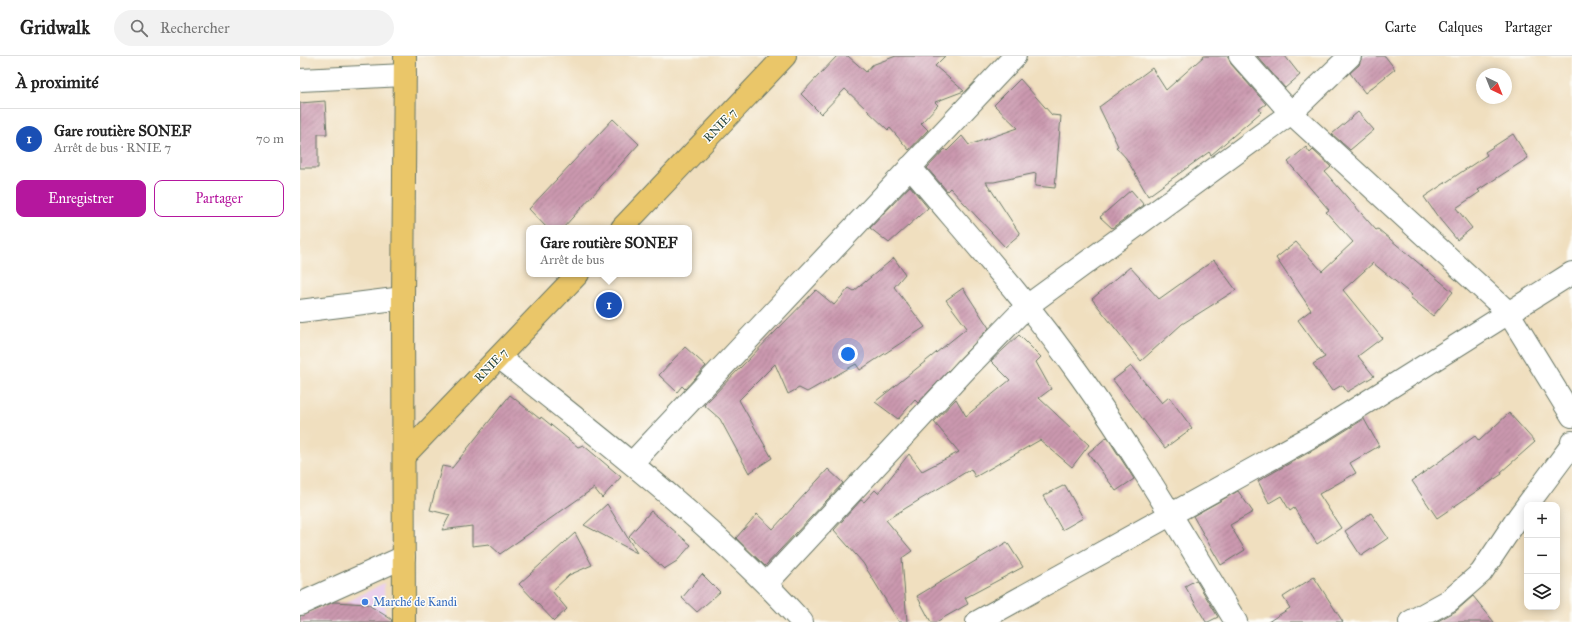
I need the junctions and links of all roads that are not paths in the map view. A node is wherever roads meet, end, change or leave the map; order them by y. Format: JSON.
{"nodes":[{"id":1,"x":785,"y":56,"type":"edge"},
{"id":2,"x":1015,"y":56,"type":"edge"},
{"id":3,"x":1240,"y":56,"type":"edge"},
{"id":4,"x":1350,"y":56,"type":"edge"},
{"id":5,"x":405,"y":66,"type":"edge"},
{"id":6,"x":300,"y":80,"type":"edge"},
{"id":7,"x":1291,"y":113,"type":"junction"},
{"id":8,"x":910,"y":167,"type":"junction"},
{"id":9,"x":625,"y":225,"type":"edge"},
{"id":10,"x":1572,"y":273,"type":"edge"},
{"id":11,"x":575,"y":277,"type":"edge"},
{"id":12,"x":403,"y":298,"type":"junction"},
{"id":13,"x":1027,"y":306,"type":"junction"},
{"id":14,"x":300,"y":311,"type":"edge"},
{"id":15,"x":1508,"y":312,"type":"junction"},
{"id":16,"x":499,"y":357,"type":"junction"},
{"id":17,"x":1572,"y":416,"type":"edge"},
{"id":18,"x":1572,"y":442,"type":"edge"},
{"id":19,"x":404,"y":456,"type":"junction"},
{"id":20,"x":632,"y":463,"type":"junction"},
{"id":21,"x":1171,"y":515,"type":"junction"},
{"id":22,"x":404,"y":557,"type":"junction"},
{"id":23,"x":767,"y":583,"type":"junction"},
{"id":24,"x":300,"y":604,"type":"edge"},
{"id":25,"x":404,"y":622,"type":"edge"},
{"id":26,"x":802,"y":622,"type":"edge"},
{"id":27,"x":977,"y":622,"type":"edge"},
{"id":28,"x":1236,"y":622,"type":"edge"},
{"id":29,"x":1410,"y":622,"type":"edge"}],
"edges":[{"from":1,"to":9,"type":"main road","name":"RNIE 7","number":"RNIE 7"},
{"from":2,"to":8,"type":"street"},
{"from":3,"to":7,"type":"street"},
{"from":4,"to":7,"type":"street"},
{"from":5,"to":6,"type":"street"},
{"from":5,"to":12,"type":"main road"},
{"from":7,"to":13,"type":"street"},
{"from":7,"to":15,"type":"street"},
{"from":8,"to":13,"type":"street"},
{"from":8,"to":20,"type":"street"},
{"from":10,"to":15,"type":"street"},
{"from":11,"to":16,"type":"main road","name":"RNIE 7","number":"RNIE 7"},
{"from":12,"to":14,"type":"street"},
{"from":12,"to":19,"type":"main road"},
{"from":13,"to":21,"type":"street"},
{"from":13,"to":23,"type":"street"},
{"from":15,"to":17,"type":"street"},
{"from":15,"to":21,"type":"street"},
{"from":16,"to":19,"type":"main road","name":"RNIE 7","number":"RNIE 7"},
{"from":16,"to":20,"type":"street"},
{"from":18,"to":29,"type":"street"},
{"from":19,"to":22,"type":"main road"},
{"from":20,"to":23,"type":"street"},
{"from":21,"to":27,"type":"street"},
{"from":21,"to":28,"type":"street"},
{"from":22,"to":24,"type":"street"},
{"from":22,"to":25,"type":"main road"},
{"from":23,"to":26,"type":"street"}]}
